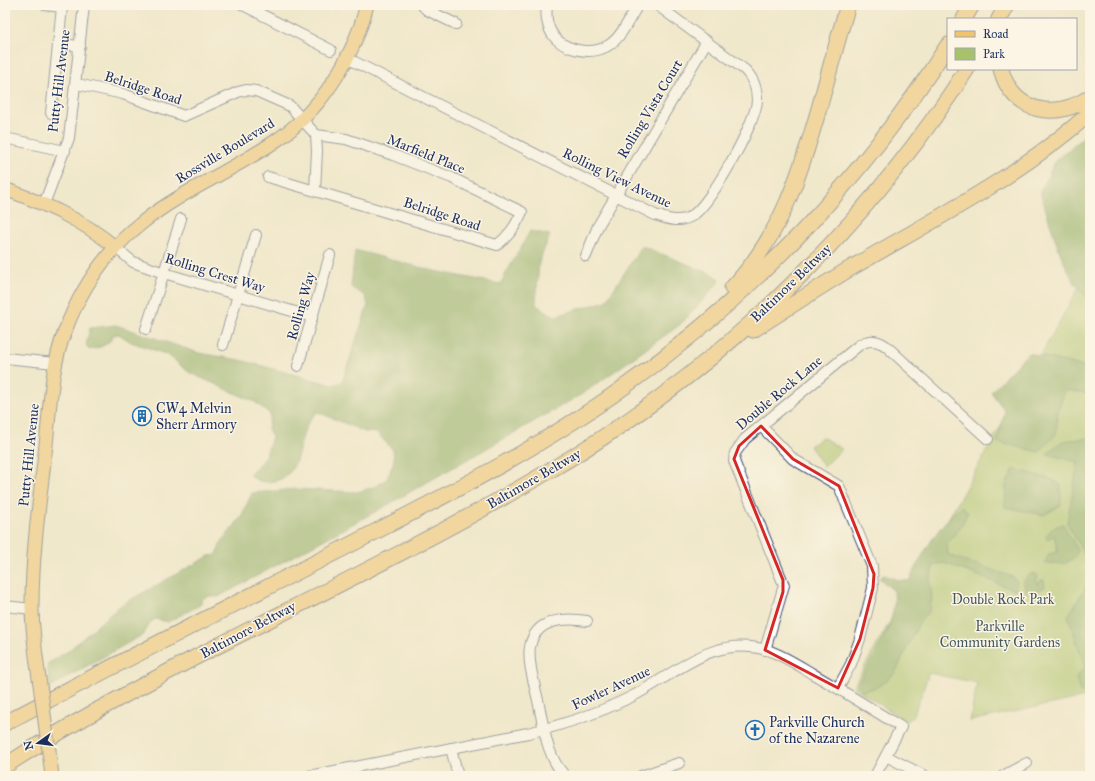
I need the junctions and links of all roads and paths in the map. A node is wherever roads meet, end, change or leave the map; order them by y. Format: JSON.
{"nodes":[{"id":1,"x":45,"y":5,"type":"edge"},
{"id":2,"x":84,"y":5,"type":"edge"},
{"id":3,"x":243,"y":5,"type":"edge"},
{"id":4,"x":367,"y":5,"type":"edge"},
{"id":5,"x":422,"y":5,"type":"edge"},
{"id":6,"x":547,"y":5,"type":"edge"},
{"id":7,"x":638,"y":5,"type":"edge"},
{"id":8,"x":657,"y":5,"type":"edge"},
{"id":9,"x":848,"y":5,"type":"edge"},
{"id":10,"x":972,"y":5,"type":"edge"},
{"id":11,"x":1007,"y":5,"type":"edge"},
{"id":12,"x":1015,"y":5,"type":"edge"},
{"id":13,"x":965,"y":18,"type":"edge"},
{"id":14,"x":1000,"y":18,"type":"edge"},
{"id":15,"x":1009,"y":18,"type":"edge"},
{"id":16,"x":456,"y":24,"type":"dead end"},
{"id":17,"x":707,"y":42,"type":"junction"},
{"id":18,"x":58,"y":44,"type":"junction"},
{"id":19,"x":80,"y":46,"type":"junction"},
{"id":20,"x":947,"y":46,"type":"edge"},
{"id":21,"x":331,"y":50,"type":"dead end"},
{"id":22,"x":347,"y":58,"type":"junction"},
{"id":23,"x":966,"y":70,"type":"edge"},
{"id":24,"x":1001,"y":70,"type":"edge"},
{"id":25,"x":77,"y":84,"type":"junction"},
{"id":26,"x":1090,"y":97,"type":"edge"},
{"id":27,"x":51,"y":113,"type":"dead end"},
{"id":28,"x":1090,"y":113,"type":"edge"},
{"id":29,"x":302,"y":119,"type":"junction"},
{"id":30,"x":316,"y":135,"type":"junction"},
{"id":31,"x":5,"y":138,"type":"edge"},
{"id":32,"x":66,"y":151,"type":"junction"},
{"id":33,"x":268,"y":177,"type":"dead end"},
{"id":34,"x":5,"y":189,"type":"edge"},
{"id":35,"x":315,"y":190,"type":"junction"},
{"id":36,"x":616,"y":194,"type":"junction"},
{"id":37,"x":44,"y":204,"type":"junction"},
{"id":38,"x":522,"y":212,"type":"joint"},
{"id":39,"x":181,"y":219,"type":"dead end"},
{"id":40,"x":256,"y":234,"type":"dead end"},
{"id":41,"x":115,"y":247,"type":"junction"},
{"id":42,"x":330,"y":255,"type":"dead end"},
{"id":43,"x":586,"y":256,"type":"dead end"},
{"id":44,"x":164,"y":273,"type":"junction"},
{"id":45,"x":238,"y":295,"type":"junction"},
{"id":46,"x":312,"y":316,"type":"junction"},
{"id":47,"x":146,"y":329,"type":"dead end"},
{"id":48,"x":223,"y":345,"type":"dead end"},
{"id":49,"x":714,"y":356,"type":"junction"},
{"id":50,"x":5,"y":358,"type":"edge"},
{"id":51,"x":55,"y":363,"type":"junction"},
{"id":52,"x":298,"y":366,"type":"dead end"},
{"id":53,"x":578,"y":419,"type":"junction"},
{"id":54,"x":761,"y":426,"type":"junction"},
{"id":55,"x":988,"y":439,"type":"dead end"},
{"id":56,"x":5,"y":606,"type":"edge"},
{"id":57,"x":32,"y":608,"type":"junction"},
{"id":58,"x":587,"y":621,"type":"dead end"},
{"id":59,"x":766,"y":650,"type":"junction"},
{"id":60,"x":838,"y":688,"type":"junction"},
{"id":61,"x":5,"y":724,"type":"edge"},
{"id":62,"x":544,"y":730,"type":"junction"},
{"id":63,"x":451,"y":748,"type":"junction"},
{"id":64,"x":886,"y":756,"type":"junction"},
{"id":65,"x":679,"y":763,"type":"dead end"},
{"id":66,"x":1027,"y":763,"type":"dead end"},
{"id":67,"x":5,"y":766,"type":"edge"},
{"id":68,"x":52,"y":776,"type":"edge"},
{"id":69,"x":309,"y":776,"type":"edge"},
{"id":70,"x":458,"y":776,"type":"edge"},
{"id":71,"x":564,"y":776,"type":"edge"},
{"id":72,"x":641,"y":776,"type":"edge"},
{"id":73,"x":875,"y":776,"type":"edge"},
{"id":74,"x":925,"y":776,"type":"edge"},
{"id":75,"x":1002,"y":776,"type":"edge"}],
"edges":[{"from":1,"to":18,"type":"street"},
{"from":2,"to":19,"type":"street","name":"Putty Hill Avenue"},
{"from":3,"to":21,"type":"street"},
{"from":4,"to":22,"type":"main road","name":"Rossville Boulevard"},
{"from":5,"to":16,"type":"street"},
{"from":6,"to":7,"type":"street"},
{"from":8,"to":17,"type":"street","name":"Rolling View Avenue"},
{"from":9,"to":53,"type":"highway"},
{"from":10,"to":13,"type":"highway"},
{"from":11,"to":14,"type":"highway"},
{"from":12,"to":15,"type":"highway"},
{"from":17,"to":36,"type":"street","name":"Rolling Vista Court"},
{"from":17,"to":36,"type":"street","name":"Rolling View Avenue"},
{"from":18,"to":19,"type":"street"},
{"from":18,"to":27,"type":"street"},
{"from":19,"to":25,"type":"street","name":"Putty Hill Avenue"},
{"from":20,"to":53,"type":"highway","name":"Baltimore Beltway"},
{"from":22,"to":29,"type":"main road","name":"Rossville Boulevard"},
{"from":22,"to":36,"type":"street","name":"Rolling View Avenue"},
{"from":23,"to":49,"type":"highway","name":"Baltimore Beltway"},
{"from":24,"to":26,"type":"highway"},
{"from":25,"to":29,"type":"street","name":"Belridge Road"},
{"from":25,"to":32,"type":"street","name":"Putty Hill Avenue"},
{"from":28,"to":49,"type":"highway"},
{"from":29,"to":30,"type":"street","name":"Belridge Road"},
{"from":29,"to":41,"type":"main road","name":"Rossville Boulevard"},
{"from":30,"to":35,"type":"street"},
{"from":30,"to":38,"type":"street","name":"Marfield Place"},
{"from":31,"to":32,"type":"street"},
{"from":32,"to":37,"type":"street","name":"Putty Hill Avenue"},
{"from":33,"to":35,"type":"street","name":"Belridge Road"},
{"from":34,"to":37,"type":"main road"},
{"from":35,"to":38,"type":"street","name":"Belridge Road"},
{"from":36,"to":43,"type":"street","name":"Rolling Vista Court"},
{"from":37,"to":41,"type":"main road"},
{"from":39,"to":44,"type":"street"},
{"from":40,"to":45,"type":"street"},
{"from":41,"to":44,"type":"street","name":"Rolling Crest Way"},
{"from":41,"to":51,"type":"main road","name":"Putty Hill Avenue"},
{"from":42,"to":46,"type":"street","name":"Rolling Way"},
{"from":44,"to":45,"type":"street","name":"Rolling Crest Way"},
{"from":44,"to":47,"type":"street"},
{"from":45,"to":46,"type":"street","name":"Rolling Crest Way"},
{"from":45,"to":48,"type":"street"},
{"from":46,"to":52,"type":"street","name":"Rolling Way"},
{"from":49,"to":67,"type":"highway","name":"Baltimore Beltway"},
{"from":50,"to":51,"type":"street"},
{"from":51,"to":57,"type":"main road","name":"Putty Hill Avenue"},
{"from":53,"to":61,"type":"highway","name":"Baltimore Beltway"},
{"from":54,"to":55,"type":"street","name":"Double Rock Lane"},
{"from":54,"to":59,"type":"street","name":"Double Rock Lane"},
{"from":54,"to":60,"type":"street"},
{"from":56,"to":57,"type":"street"},
{"from":57,"to":68,"type":"main road","name":"Putty Hill Avenue","bridge":true},
{"from":58,"to":62,"type":"street"},
{"from":59,"to":60,"type":"street","name":"Fowler Avenue"},
{"from":59,"to":62,"type":"street","name":"Fowler Avenue"},
{"from":60,"to":64,"type":"street","name":"Fowler Avenue"},
{"from":62,"to":63,"type":"street","name":"Fowler Avenue"},
{"from":62,"to":71,"type":"street"},
{"from":63,"to":69,"type":"street","name":"Fowler Avenue"},
{"from":63,"to":70,"type":"street"},
{"from":64,"to":73,"type":"street"},
{"from":64,"to":74,"type":"street"},
{"from":65,"to":72,"type":"street"},
{"from":66,"to":75,"type":"street"}]}
